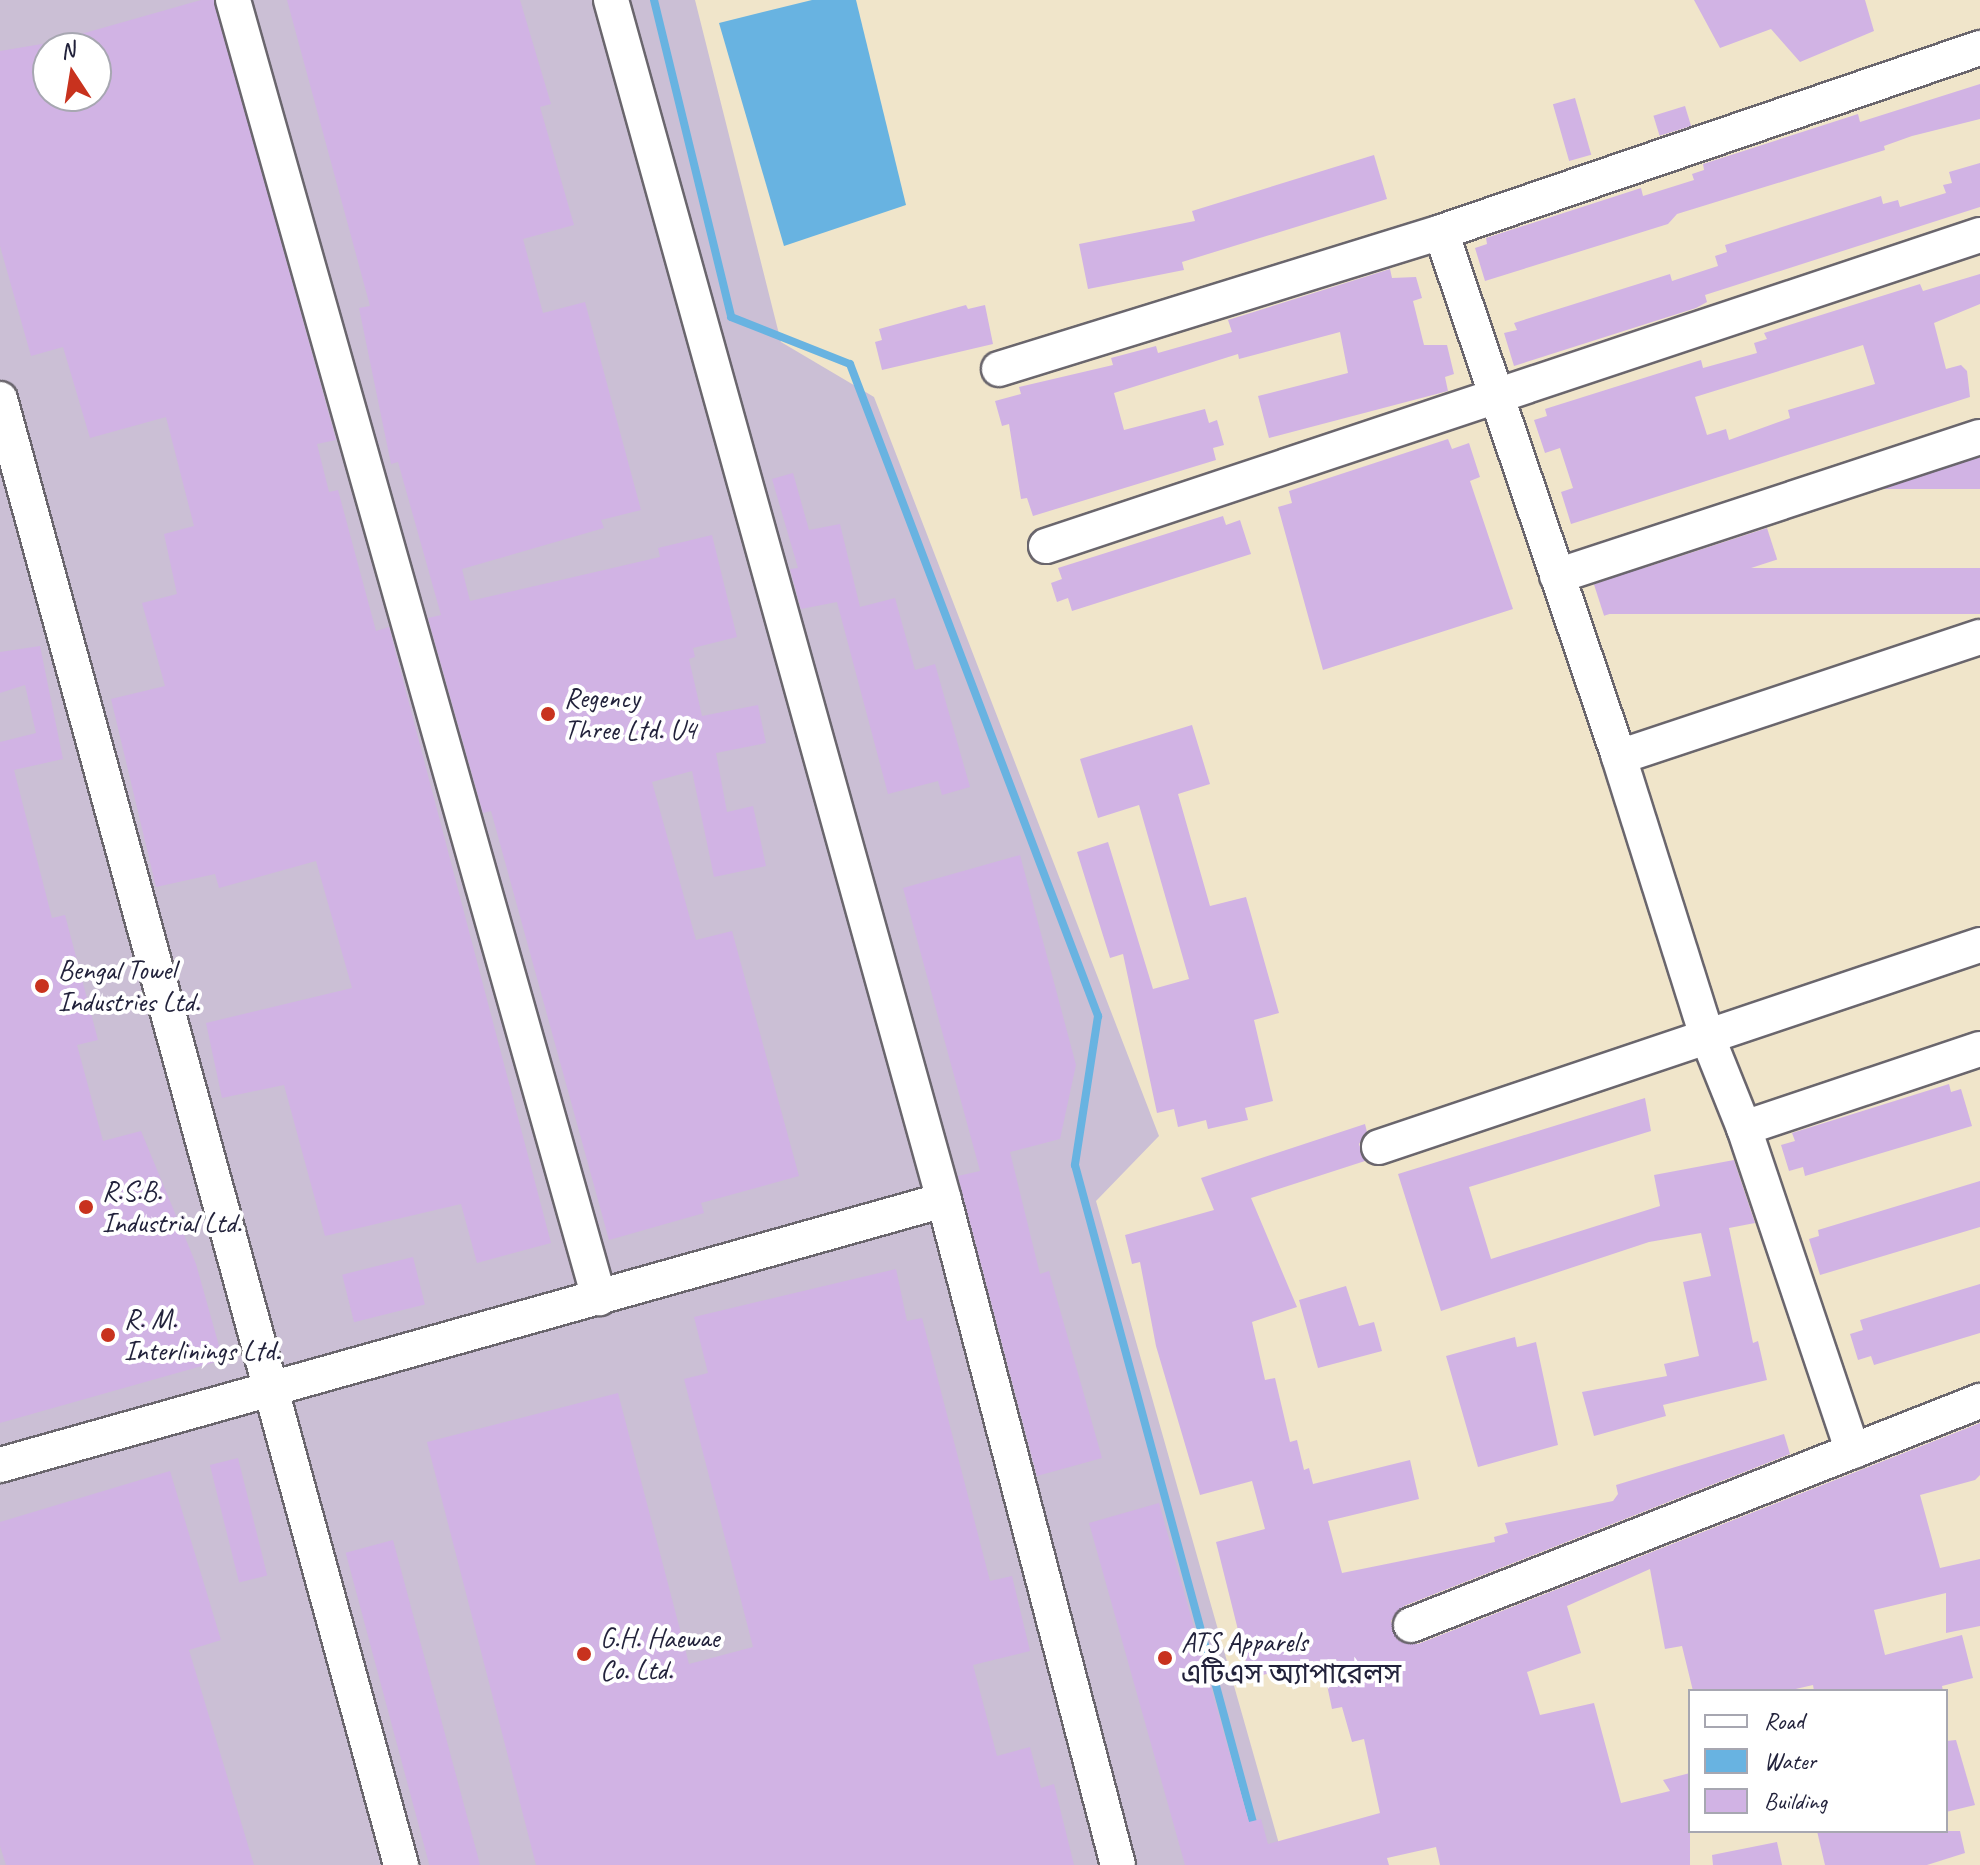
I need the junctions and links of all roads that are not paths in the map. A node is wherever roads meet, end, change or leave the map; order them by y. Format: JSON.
{"nodes":[{"id":1,"x":233,"y":0,"type":"edge"},
{"id":2,"x":611,"y":0,"type":"edge"},
{"id":3,"x":1980,"y":48,"type":"edge"},
{"id":4,"x":1441,"y":232,"type":"junction"},
{"id":5,"x":1980,"y":235,"type":"edge"},
{"id":6,"x":999,"y":369,"type":"dead end"},
{"id":7,"x":1497,"y":397,"type":"junction"},
{"id":8,"x":0,"y":399,"type":"edge"},
{"id":9,"x":1980,"y":437,"type":"edge"},
{"id":10,"x":1046,"y":546,"type":"dead end"},
{"id":11,"x":1557,"y":576,"type":"junction"},
{"id":12,"x":1980,"y":637,"type":"edge"},
{"id":13,"x":1619,"y":757,"type":"junction"},
{"id":14,"x":1980,"y":945,"type":"edge"},
{"id":15,"x":1707,"y":1036,"type":"junction"},
{"id":16,"x":1980,"y":1049,"type":"edge"},
{"id":17,"x":1744,"y":1128,"type":"junction"},
{"id":18,"x":1379,"y":1147,"type":"dead end"},
{"id":19,"x":944,"y":1200,"type":"junction"},
{"id":20,"x":599,"y":1298,"type":"junction"},
{"id":21,"x":272,"y":1388,"type":"junction"},
{"id":22,"x":1980,"y":1401,"type":"edge"},
{"id":23,"x":1853,"y":1451,"type":"junction"},
{"id":24,"x":0,"y":1465,"type":"edge"},
{"id":25,"x":1411,"y":1625,"type":"dead end"},
{"id":26,"x":401,"y":1865,"type":"edge"},
{"id":27,"x":1118,"y":1865,"type":"edge"}],
"edges":[{"from":1,"to":20,"type":"street"},
{"from":2,"to":19,"type":"street"},
{"from":3,"to":4,"type":"street"},
{"from":4,"to":6,"type":"street"},
{"from":4,"to":7,"type":"street"},
{"from":5,"to":7,"type":"street"},
{"from":7,"to":10,"type":"street"},
{"from":7,"to":11,"type":"street"},
{"from":8,"to":21,"type":"street"},
{"from":9,"to":11,"type":"street"},
{"from":11,"to":13,"type":"street"},
{"from":12,"to":13,"type":"street"},
{"from":13,"to":15,"type":"street"},
{"from":14,"to":15,"type":"street"},
{"from":15,"to":17,"type":"street"},
{"from":15,"to":18,"type":"street"},
{"from":16,"to":17,"type":"street"},
{"from":17,"to":23,"type":"street"},
{"from":19,"to":20,"type":"street"},
{"from":19,"to":27,"type":"street"},
{"from":20,"to":21,"type":"street"},
{"from":21,"to":24,"type":"street"},
{"from":21,"to":26,"type":"street"},
{"from":22,"to":23,"type":"street"},
{"from":23,"to":25,"type":"street"}]}
